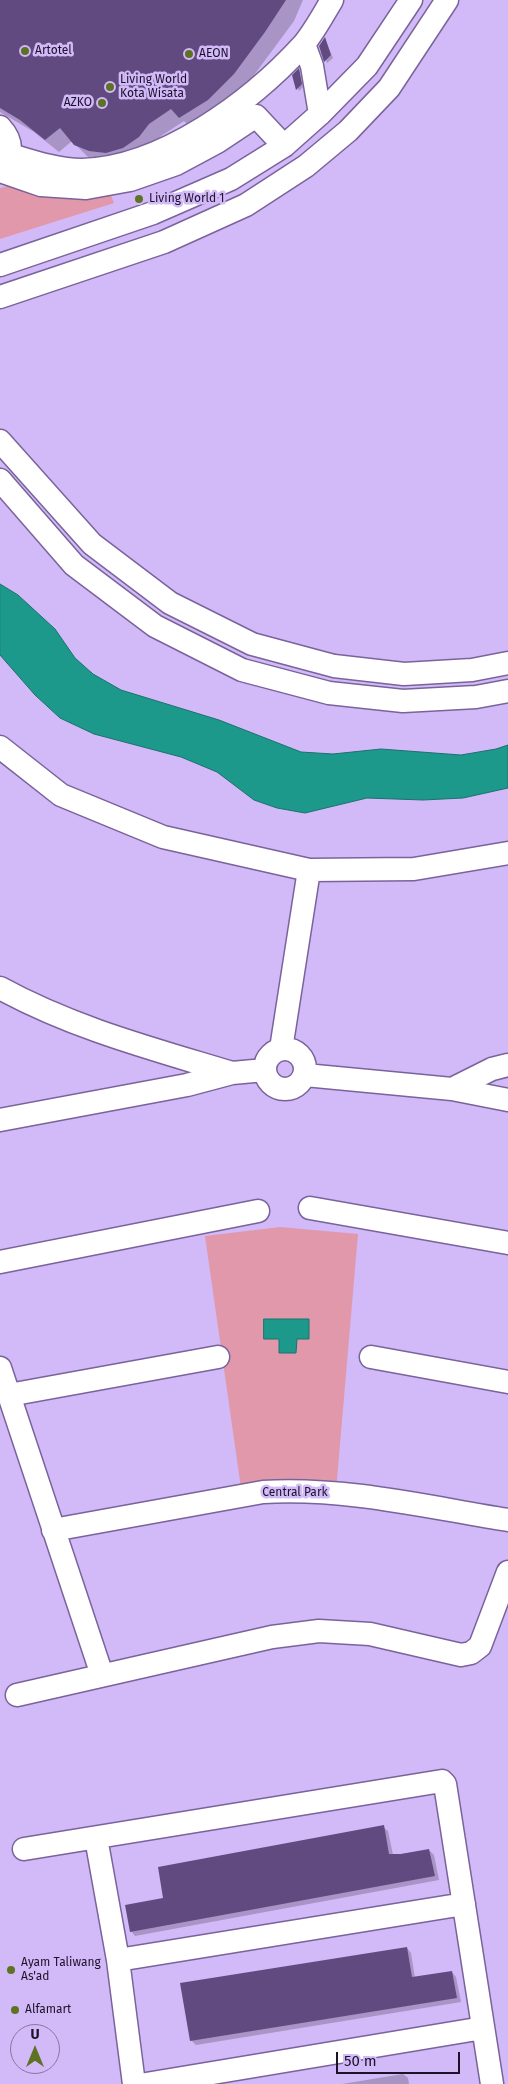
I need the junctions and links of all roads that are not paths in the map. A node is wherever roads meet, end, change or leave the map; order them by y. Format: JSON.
{"nodes":[{"id":1,"x":411,"y":0,"type":"edge"},
{"id":2,"x":447,"y":0,"type":"edge"},
{"id":3,"x":329,"y":1,"type":"edge"},
{"id":4,"x":304,"y":44,"type":"junction"},
{"id":5,"x":254,"y":105,"type":"junction"},
{"id":6,"x":320,"y":114,"type":"junction"},
{"id":7,"x":0,"y":128,"type":"edge"},
{"id":8,"x":284,"y":146,"type":"junction"},
{"id":9,"x":5,"y":166,"type":"edge"},
{"id":10,"x":0,"y":265,"type":"edge"},
{"id":11,"x":0,"y":297,"type":"edge"},
{"id":12,"x":0,"y":441,"type":"edge"},
{"id":13,"x":0,"y":480,"type":"edge"},
{"id":14,"x":508,"y":663,"type":"edge"},
{"id":15,"x":508,"y":691,"type":"edge"},
{"id":16,"x":0,"y":747,"type":"edge"},
{"id":17,"x":508,"y":853,"type":"edge"},
{"id":18,"x":309,"y":870,"type":"junction"},
{"id":19,"x":0,"y":988,"type":"edge"},
{"id":20,"x":281,"y":1049,"type":"junction"},
{"id":21,"x":508,"y":1065,"type":"edge"},
{"id":22,"x":265,"y":1070,"type":"junction"},
{"id":23,"x":232,"y":1073,"type":"junction"},
{"id":24,"x":305,"y":1076,"type":"junction"},
{"id":25,"x":452,"y":1090,"type":"junction"},
{"id":26,"x":508,"y":1100,"type":"edge"},
{"id":27,"x":0,"y":1120,"type":"edge"},
{"id":28,"x":310,"y":1208,"type":"dead end"},
{"id":29,"x":258,"y":1212,"type":"dead end"},
{"id":30,"x":508,"y":1243,"type":"edge"},
{"id":31,"x":0,"y":1262,"type":"edge"},
{"id":32,"x":218,"y":1357,"type":"dead end"},
{"id":33,"x":371,"y":1357,"type":"dead end"},
{"id":34,"x":0,"y":1368,"type":"edge"},
{"id":35,"x":508,"y":1382,"type":"edge"},
{"id":36,"x":9,"y":1395,"type":"junction"},
{"id":37,"x":508,"y":1520,"type":"edge"},
{"id":38,"x":53,"y":1530,"type":"junction"},
{"id":39,"x":508,"y":1572,"type":"edge"},
{"id":40,"x":102,"y":1675,"type":"junction"},
{"id":41,"x":17,"y":1695,"type":"dead end"},
{"id":42,"x":96,"y":1838,"type":"junction"},
{"id":43,"x":24,"y":1849,"type":"dead end"},
{"id":44,"x":464,"y":1904,"type":"junction"},
{"id":45,"x":118,"y":1960,"type":"junction"},
{"id":46,"x":483,"y":2028,"type":"junction"},
{"id":47,"x":134,"y":2084,"type":"edge"},
{"id":48,"x":146,"y":2084,"type":"edge"},
{"id":49,"x":492,"y":2084,"type":"edge"}],
"edges":[{"from":1,"to":6,"type":"street"},
{"from":2,"to":11,"type":"street"},
{"from":3,"to":4,"type":"street"},
{"from":4,"to":5,"type":"street"},
{"from":4,"to":6,"type":"street"},
{"from":5,"to":8,"type":"street"},
{"from":5,"to":9,"type":"street"},
{"from":6,"to":8,"type":"street"},
{"from":7,"to":9,"type":"street"},
{"from":8,"to":10,"type":"street"},
{"from":12,"to":14,"type":"street"},
{"from":13,"to":15,"type":"street"},
{"from":16,"to":18,"type":"street"},
{"from":17,"to":18,"type":"street"},
{"from":18,"to":20,"type":"street"},
{"from":19,"to":23,"type":"street"},
{"from":20,"to":22,"type":"street"},
{"from":20,"to":24,"type":"street"},
{"from":21,"to":25,"type":"street"},
{"from":22,"to":23,"type":"street"},
{"from":22,"to":24,"type":"street"},
{"from":23,"to":27,"type":"street"},
{"from":24,"to":25,"type":"street"},
{"from":25,"to":26,"type":"street"},
{"from":28,"to":30,"type":"street"},
{"from":29,"to":31,"type":"street"},
{"from":32,"to":36,"type":"street"},
{"from":33,"to":35,"type":"street"},
{"from":34,"to":36,"type":"street"},
{"from":36,"to":38,"type":"street"},
{"from":37,"to":38,"type":"street","name":"Central Park"},
{"from":38,"to":40,"type":"street"},
{"from":39,"to":40,"type":"street"},
{"from":40,"to":41,"type":"street"},
{"from":42,"to":43,"type":"street"},
{"from":42,"to":44,"type":"street"},
{"from":42,"to":45,"type":"street"},
{"from":44,"to":45,"type":"street"},
{"from":44,"to":46,"type":"street"},
{"from":45,"to":47,"type":"street"},
{"from":46,"to":48,"type":"street"},
{"from":46,"to":49,"type":"street"}]}
